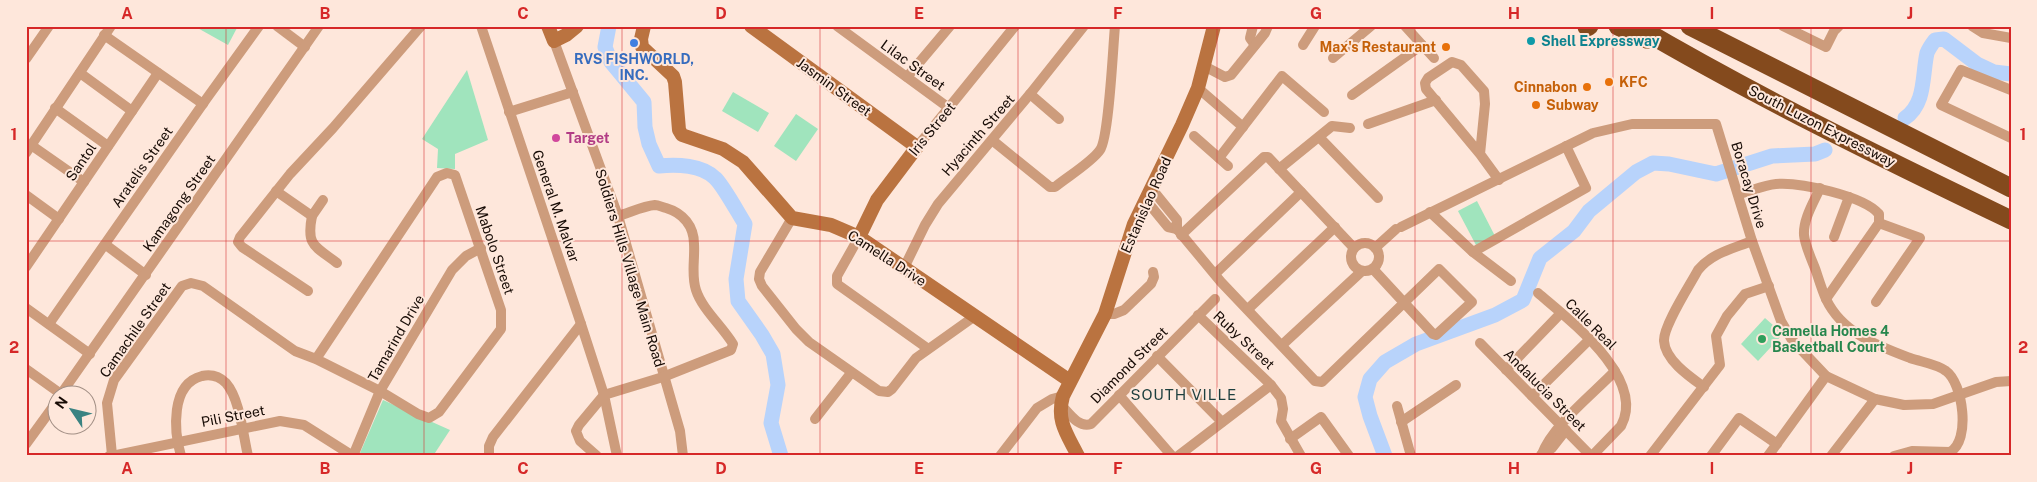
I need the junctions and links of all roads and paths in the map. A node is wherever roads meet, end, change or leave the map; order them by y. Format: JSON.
{"nodes":[{"id":1,"x":49,"y":26,"type":"edge"},
{"id":2,"x":110,"y":26,"type":"edge"},
{"id":3,"x":259,"y":26,"type":"edge"},
{"id":4,"x":277,"y":26,"type":"edge"},
{"id":5,"x":319,"y":26,"type":"edge"},
{"id":6,"x":421,"y":26,"type":"edge"},
{"id":7,"x":481,"y":26,"type":"edge"},
{"id":8,"x":548,"y":26,"type":"edge"},
{"id":9,"x":577,"y":26,"type":"edge"},
{"id":10,"x":644,"y":26,"type":"edge"},
{"id":11,"x":751,"y":26,"type":"edge"},
{"id":12,"x":837,"y":26,"type":"edge"},
{"id":13,"x":950,"y":26,"type":"edge"},
{"id":14,"x":1015,"y":26,"type":"edge"},
{"id":15,"x":1084,"y":26,"type":"edge"},
{"id":16,"x":1114,"y":26,"type":"edge"},
{"id":17,"x":1214,"y":26,"type":"edge"},
{"id":18,"x":1253,"y":26,"type":"edge"},
{"id":19,"x":1268,"y":26,"type":"edge"},
{"id":20,"x":1314,"y":26,"type":"edge"},
{"id":21,"x":1371,"y":26,"type":"edge"},
{"id":22,"x":1405,"y":26,"type":"edge"},
{"id":23,"x":1618,"y":26,"type":"edge"},
{"id":24,"x":1636,"y":26,"type":"edge"},
{"id":25,"x":1690,"y":26,"type":"edge"},
{"id":26,"x":1783,"y":26,"type":"edge"},
{"id":27,"x":1839,"y":26,"type":"edge"},
{"id":28,"x":1972,"y":26,"type":"edge"},
{"id":29,"x":104,"y":35,"type":"junction"},
{"id":30,"x":2011,"y":38,"type":"edge"},
{"id":31,"x":554,"y":41,"type":"junction"},
{"id":32,"x":1255,"y":45,"type":"junction"},
{"id":33,"x":1303,"y":45,"type":"dead end"},
{"id":34,"x":1422,"y":45,"type":"junction"},
{"id":35,"x":305,"y":47,"type":"junction"},
{"id":36,"x":1333,"y":58,"type":"dead end"},
{"id":37,"x":1434,"y":58,"type":"dead end"},
{"id":38,"x":26,"y":59,"type":"edge"},
{"id":39,"x":1692,"y":59,"type":"junction"},
{"id":40,"x":1204,"y":66,"type":"junction"},
{"id":41,"x":80,"y":73,"type":"junction"},
{"id":42,"x":158,"y":73,"type":"junction"},
{"id":43,"x":907,"y":77,"type":"junction"},
{"id":44,"x":1198,"y":88,"type":"junction"},
{"id":45,"x":2011,"y":90,"type":"edge"},
{"id":46,"x":572,"y":92,"type":"junction"},
{"id":47,"x":1030,"y":94,"type":"junction"},
{"id":48,"x":1352,"y":96,"type":"dead end"},
{"id":49,"x":1436,"y":100,"type":"junction"},
{"id":50,"x":203,"y":104,"type":"junction"},
{"id":51,"x":55,"y":108,"type":"junction"},
{"id":52,"x":949,"y":108,"type":"junction"},
{"id":53,"x":132,"y":111,"type":"junction"},
{"id":54,"x":509,"y":112,"type":"junction"},
{"id":55,"x":1324,"y":112,"type":"dead end"},
{"id":56,"x":1059,"y":119,"type":"dead end"},
{"id":57,"x":1368,"y":124,"type":"dead end"},
{"id":58,"x":1243,"y":127,"type":"junction"},
{"id":59,"x":1350,"y":128,"type":"dead end"},
{"id":60,"x":1194,"y":136,"type":"dead end"},
{"id":61,"x":1319,"y":137,"type":"junction"},
{"id":62,"x":2011,"y":138,"type":"edge"},
{"id":63,"x":992,"y":140,"type":"junction"},
{"id":64,"x":108,"y":146,"type":"junction"},
{"id":65,"x":1566,"y":146,"type":"junction"},
{"id":66,"x":917,"y":147,"type":"junction"},
{"id":67,"x":29,"y":149,"type":"edge"},
{"id":68,"x":1480,"y":154,"type":"junction"},
{"id":69,"x":1219,"y":158,"type":"junction"},
{"id":70,"x":1228,"y":166,"type":"dead end"},
{"id":71,"x":1279,"y":169,"type":"junction"},
{"id":72,"x":1499,"y":180,"type":"junction"},
{"id":73,"x":84,"y":182,"type":"junction"},
{"id":74,"x":1820,"y":188,"type":"junction"},
{"id":75,"x":2011,"y":188,"type":"edge"},
{"id":76,"x":276,"y":191,"type":"junction"},
{"id":77,"x":1301,"y":192,"type":"junction"},
{"id":78,"x":1148,"y":194,"type":"junction"},
{"id":79,"x":1739,"y":194,"type":"junction"},
{"id":80,"x":26,"y":195,"type":"edge"},
{"id":81,"x":1849,"y":197,"type":"junction"},
{"id":82,"x":1378,"y":198,"type":"dead end"},
{"id":83,"x":323,"y":200,"type":"dead end"},
{"id":84,"x":1430,"y":212,"type":"junction"},
{"id":85,"x":312,"y":216,"type":"junction"},
{"id":86,"x":618,"y":216,"type":"junction"},
{"id":87,"x":59,"y":218,"type":"junction"},
{"id":88,"x":792,"y":218,"type":"junction"},
{"id":89,"x":2011,"y":220,"type":"edge"},
{"id":90,"x":1879,"y":222,"type":"junction"},
{"id":91,"x":1335,"y":227,"type":"junction"},
{"id":92,"x":1179,"y":232,"type":"junction"},
{"id":93,"x":859,"y":237,"type":"junction"},
{"id":94,"x":1834,"y":237,"type":"dead end"},
{"id":95,"x":1752,"y":241,"type":"junction"},
{"id":96,"x":106,"y":245,"type":"junction"},
{"id":97,"x":481,"y":248,"type":"junction"},
{"id":98,"x":1354,"y":248,"type":"junction"},
{"id":99,"x":1375,"y":248,"type":"junction"},
{"id":100,"x":30,"y":252,"type":"edge"},
{"id":101,"x":1473,"y":252,"type":"junction"},
{"id":102,"x":337,"y":263,"type":"dead end"},
{"id":103,"x":26,"y":267,"type":"edge"},
{"id":104,"x":904,"y":268,"type":"junction"},
{"id":105,"x":1373,"y":269,"type":"junction"},
{"id":106,"x":1362,"y":271,"type":"junction"},
{"id":107,"x":1153,"y":272,"type":"dead end"},
{"id":108,"x":1215,"y":274,"type":"junction"},
{"id":109,"x":146,"y":275,"type":"junction"},
{"id":110,"x":1511,"y":281,"type":"dead end"},
{"id":111,"x":1768,"y":286,"type":"junction"},
{"id":112,"x":308,"y":290,"type":"dead end"},
{"id":113,"x":1538,"y":293,"type":"dead end"},
{"id":114,"x":1215,"y":299,"type":"dead end"},
{"id":115,"x":1826,"y":299,"type":"junction"},
{"id":116,"x":1876,"y":302,"type":"dead end"},
{"id":117,"x":1404,"y":303,"type":"junction"},
{"id":118,"x":26,"y":308,"type":"edge"},
{"id":119,"x":1248,"y":309,"type":"junction"},
{"id":120,"x":1562,"y":313,"type":"junction"},
{"id":121,"x":1105,"y":314,"type":"junction"},
{"id":122,"x":975,"y":316,"type":"junction"},
{"id":123,"x":1198,"y":316,"type":"junction"},
{"id":124,"x":49,"y":324,"type":"junction"},
{"id":125,"x":581,"y":324,"type":"junction"},
{"id":126,"x":1590,"y":339,"type":"junction"},
{"id":127,"x":1480,"y":343,"type":"dead end"},
{"id":128,"x":1282,"y":345,"type":"junction"},
{"id":129,"x":927,"y":348,"type":"junction"},
{"id":130,"x":90,"y":354,"type":"junction"},
{"id":131,"x":1157,"y":356,"type":"junction"},
{"id":132,"x":316,"y":359,"type":"junction"},
{"id":133,"x":26,"y":369,"type":"edge"},
{"id":134,"x":1506,"y":370,"type":"junction"},
{"id":135,"x":1615,"y":372,"type":"junction"},
{"id":136,"x":851,"y":373,"type":"junction"},
{"id":137,"x":1826,"y":376,"type":"junction"},
{"id":138,"x":664,"y":377,"type":"junction"},
{"id":139,"x":1070,"y":381,"type":"junction"},
{"id":140,"x":2011,"y":381,"type":"edge"},
{"id":141,"x":68,"y":384,"type":"edge"},
{"id":142,"x":1456,"y":384,"type":"dead end"},
{"id":143,"x":48,"y":385,"type":"edge"},
{"id":144,"x":1271,"y":385,"type":"junction"},
{"id":145,"x":1704,"y":388,"type":"junction"},
{"id":146,"x":380,"y":392,"type":"junction"},
{"id":147,"x":604,"y":395,"type":"junction"},
{"id":148,"x":1119,"y":395,"type":"junction"},
{"id":149,"x":1532,"y":396,"type":"junction"},
{"id":150,"x":1959,"y":396,"type":"junction"},
{"id":151,"x":1875,"y":399,"type":"junction"},
{"id":152,"x":1062,"y":401,"type":"junction"},
{"id":153,"x":1397,"y":406,"type":"dead end"},
{"id":154,"x":48,"y":413,"type":"edge"},
{"id":155,"x":815,"y":419,"type":"dead end"},
{"id":156,"x":1222,"y":422,"type":"junction"},
{"id":157,"x":1401,"y":422,"type":"junction"},
{"id":158,"x":241,"y":428,"type":"junction"},
{"id":159,"x":1564,"y":428,"type":"junction"},
{"id":160,"x":28,"y":438,"type":"edge"},
{"id":161,"x":1290,"y":439,"type":"junction"},
{"id":162,"x":177,"y":442,"type":"junction"},
{"id":163,"x":1777,"y":444,"type":"junction"},
{"id":164,"x":111,"y":455,"type":"edge"},
{"id":165,"x":1541,"y":455,"type":"edge"},
{"id":166,"x":181,"y":456,"type":"edge"},
{"id":167,"x":248,"y":456,"type":"edge"},
{"id":168,"x":353,"y":456,"type":"edge"},
{"id":169,"x":489,"y":456,"type":"edge"},
{"id":170,"x":597,"y":456,"type":"edge"},
{"id":171,"x":617,"y":456,"type":"edge"},
{"id":172,"x":683,"y":456,"type":"edge"},
{"id":173,"x":1000,"y":456,"type":"edge"},
{"id":174,"x":1078,"y":456,"type":"edge"},
{"id":175,"x":1172,"y":456,"type":"edge"},
{"id":176,"x":1178,"y":456,"type":"edge"},
{"id":177,"x":1300,"y":456,"type":"edge"},
{"id":178,"x":1349,"y":456,"type":"edge"},
{"id":179,"x":1411,"y":456,"type":"edge"},
{"id":180,"x":1592,"y":456,"type":"edge"},
{"id":181,"x":1650,"y":456,"type":"edge"},
{"id":182,"x":1711,"y":456,"type":"edge"},
{"id":183,"x":1768,"y":456,"type":"edge"},
{"id":184,"x":1831,"y":456,"type":"edge"},
{"id":185,"x":1894,"y":456,"type":"edge"}],
"edges":[{"from":1,"to":38,"type":"street"},
{"from":2,"to":29,"type":"street"},
{"from":3,"to":50,"type":"street","name":"Aratelis Street"},
{"from":4,"to":35,"type":"street"},
{"from":5,"to":35,"type":"street","name":"Kamagong Street"},
{"from":6,"to":76,"type":"street"},
{"from":7,"to":54,"type":"street","name":"General M. Malvar"},
{"from":8,"to":31,"type":"street","name":"Soldiers Hills Village Main Road"},
{"from":9,"to":31,"type":"street"},
{"from":10,"to":88,"type":"street"},
{"from":11,"to":66,"type":"street","name":"Jasmin Street"},
{"from":12,"to":43,"type":"street","name":"Lilac Street"},
{"from":13,"to":43,"type":"street"},
{"from":14,"to":52,"type":"street","name":"Iris Street"},
{"from":15,"to":47,"type":"street","name":"Hyacinth Street"},
{"from":16,"to":63,"type":"street"},
{"from":17,"to":40,"type":"street","name":"Estanislao Road"},
{"from":18,"to":32,"type":"street"},
{"from":19,"to":32,"type":"street"},
{"from":20,"to":33,"type":"street"},
{"from":21,"to":36,"type":"street"},
{"from":22,"to":34,"type":"street"},
{"from":23,"to":39,"type":"highway"},
{"from":24,"to":39,"type":"highway","name":"South Luzon Expressway"},
{"from":25,"to":75,"type":"highway"},
{"from":26,"to":27,"type":"street"},
{"from":28,"to":30,"type":"street"},
{"from":29,"to":41,"type":"street"},
{"from":29,"to":42,"type":"street"},
{"from":31,"to":46,"type":"street","name":"Soldiers Hills Village Main Road"},
{"from":32,"to":40,"type":"street"},
{"from":34,"to":37,"type":"street"},
{"from":34,"to":48,"type":"street"},
{"from":35,"to":109,"type":"street","name":"Kamagong Street"},
{"from":39,"to":89,"type":"highway","name":"South Luzon Expressway"},
{"from":40,"to":44,"type":"street","name":"Estanislao Road"},
{"from":41,"to":51,"type":"street"},
{"from":41,"to":53,"type":"street"},
{"from":42,"to":50,"type":"street"},
{"from":42,"to":53,"type":"street","name":"Santol"},
{"from":43,"to":52,"type":"street","name":"Lilac Street"},
{"from":44,"to":58,"type":"street"},
{"from":44,"to":78,"type":"street","name":"Estanislao Road"},
{"from":45,"to":62,"type":"street"},
{"from":46,"to":54,"type":"street"},
{"from":46,"to":86,"type":"street","name":"Soldiers Hills Village Main Road"},
{"from":47,"to":56,"type":"street"},
{"from":47,"to":63,"type":"street","name":"Hyacinth Street"},
{"from":49,"to":57,"type":"street"},
{"from":49,"to":68,"type":"street"},
{"from":49,"to":68,"type":"street"},
{"from":50,"to":96,"type":"street","name":"Aratelis Street"},
{"from":51,"to":64,"type":"street"},
{"from":51,"to":67,"type":"street"},
{"from":52,"to":66,"type":"street","name":"Iris Street"},
{"from":53,"to":64,"type":"street","name":"Santol"},
{"from":54,"to":125,"type":"street","name":"General M. Malvar"},
{"from":55,"to":58,"type":"street"},
{"from":58,"to":69,"type":"street"},
{"from":59,"to":61,"type":"street"},
{"from":60,"to":69,"type":"street"},
{"from":61,"to":71,"type":"street"},
{"from":61,"to":82,"type":"street"},
{"from":63,"to":104,"type":"street","name":"Hyacinth Street"},
{"from":64,"to":73,"type":"street","name":"Santol"},
{"from":65,"to":72,"type":"street","name":"Boracay Drive"},
{"from":65,"to":79,"type":"street","name":"Boracay Drive"},
{"from":65,"to":101,"type":"street"},
{"from":66,"to":93,"type":"street","name":"Iris Street"},
{"from":67,"to":73,"type":"street"},
{"from":68,"to":72,"type":"street"},
{"from":69,"to":70,"type":"street"},
{"from":71,"to":77,"type":"street"},
{"from":71,"to":92,"type":"street"},
{"from":72,"to":84,"type":"street","name":"Boracay Drive"},
{"from":73,"to":87,"type":"street","name":"Santol"},
{"from":74,"to":79,"type":"street"},
{"from":74,"to":81,"type":"street"},
{"from":74,"to":115,"type":"street"},
{"from":76,"to":85,"type":"street"},
{"from":76,"to":112,"type":"street"},
{"from":77,"to":91,"type":"street"},
{"from":77,"to":108,"type":"street"},
{"from":78,"to":92,"type":"street"},
{"from":78,"to":121,"type":"street","name":"Estanislao Road"},
{"from":79,"to":95,"type":"street","name":"Boracay Drive"},
{"from":80,"to":87,"type":"street"},
{"from":81,"to":90,"type":"street"},
{"from":81,"to":94,"type":"street"},
{"from":83,"to":85,"type":"street"},
{"from":84,"to":99,"type":"street","name":"Boracay Drive"},
{"from":84,"to":101,"type":"street"},
{"from":85,"to":102,"type":"street"},
{"from":86,"to":138,"type":"street","name":"Soldiers Hills Village Main Road"},
{"from":86,"to":138,"type":"street"},
{"from":87,"to":100,"type":"street","name":"Santol"},
{"from":88,"to":93,"type":"street","name":"Camella Drive"},
{"from":88,"to":136,"type":"street"},
{"from":90,"to":115,"type":"street"},
{"from":90,"to":116,"type":"street"},
{"from":91,"to":98,"type":"street"},
{"from":91,"to":119,"type":"street"},
{"from":92,"to":108,"type":"street"},
{"from":93,"to":104,"type":"street","name":"Camella Drive"},
{"from":93,"to":129,"type":"street"},
{"from":95,"to":111,"type":"street","name":"Boracay Drive"},
{"from":95,"to":145,"type":"street"},
{"from":96,"to":109,"type":"street"},
{"from":96,"to":124,"type":"street","name":"Aratelis Street"},
{"from":97,"to":132,"type":"street","name":"Mabolo Street"},
{"from":97,"to":146,"type":"street","name":"Tamarind Drive"},
{"from":97,"to":146,"type":"street","name":"Mabolo Street"},
{"from":98,"to":99,"type":"street"},
{"from":98,"to":106,"type":"street"},
{"from":99,"to":105,"type":"street"},
{"from":100,"to":103,"type":"street","name":"Santol"},
{"from":101,"to":110,"type":"street"},
{"from":104,"to":122,"type":"street","name":"Camella Drive"},
{"from":105,"to":106,"type":"street"},
{"from":105,"to":117,"type":"street"},
{"from":106,"to":128,"type":"street"},
{"from":107,"to":121,"type":"street"},
{"from":108,"to":119,"type":"street"},
{"from":109,"to":130,"type":"street","name":"Kamagong Street"},
{"from":111,"to":137,"type":"street","name":"Boracay Drive"},
{"from":111,"to":145,"type":"street"},
{"from":113,"to":120,"type":"street","name":"Calle Real"},
{"from":114,"to":123,"type":"street","name":"Diamond Street"},
{"from":115,"to":150,"type":"street"},
{"from":117,"to":117,"type":"street"},
{"from":117,"to":128,"type":"street"},
{"from":118,"to":124,"type":"street"},
{"from":119,"to":128,"type":"street"},
{"from":120,"to":126,"type":"street","name":"Calle Real"},
{"from":120,"to":134,"type":"street"},
{"from":121,"to":139,"type":"street","name":"Estanislao Road"},
{"from":122,"to":129,"type":"street"},
{"from":122,"to":139,"type":"street","name":"Camella Drive"},
{"from":123,"to":131,"type":"street","name":"Diamond Street"},
{"from":123,"to":144,"type":"street","name":"Ruby Street"},
{"from":124,"to":130,"type":"street"},
{"from":125,"to":147,"type":"street","name":"General M. Malvar"},
{"from":125,"to":169,"type":"street"},
{"from":126,"to":135,"type":"street","name":"Calle Real"},
{"from":126,"to":149,"type":"street"},
{"from":127,"to":134,"type":"street","name":"Andalucia Street"},
{"from":129,"to":136,"type":"street"},
{"from":130,"to":141,"type":"street","name":"Kamagong Street"},
{"from":131,"to":148,"type":"street","name":"Diamond Street"},
{"from":131,"to":156,"type":"street"},
{"from":132,"to":146,"type":"street","name":"Mabolo Street"},
{"from":132,"to":164,"type":"street","name":"Camachile Street"},
{"from":133,"to":143,"type":"street"},
{"from":134,"to":149,"type":"street","name":"Andalucia Street"},
{"from":135,"to":159,"type":"street"},
{"from":135,"to":180,"type":"street","name":"Calle Real"},
{"from":136,"to":155,"type":"street"},
{"from":137,"to":151,"type":"street","name":"Boracay Drive"},
{"from":137,"to":163,"type":"street"},
{"from":138,"to":147,"type":"street"},
{"from":138,"to":172,"type":"street","name":"Soldiers Hills Village Main Road"},
{"from":139,"to":152,"type":"street","name":"Estanislao Road"},
{"from":140,"to":150,"type":"street","name":"Boracay Drive"},
{"from":142,"to":157,"type":"street"},
{"from":144,"to":156,"type":"street"},
{"from":144,"to":161,"type":"street","name":"Ruby Street"},
{"from":145,"to":181,"type":"street"},
{"from":146,"to":168,"type":"street","name":"Tamarind Drive"},
{"from":147,"to":170,"type":"street"},
{"from":147,"to":171,"type":"street","name":"General M. Malvar"},
{"from":148,"to":152,"type":"street","name":"Diamond Street"},
{"from":148,"to":175,"type":"street"},
{"from":149,"to":159,"type":"street","name":"Andalucia Street"},
{"from":150,"to":151,"type":"street","name":"Boracay Drive"},
{"from":150,"to":185,"type":"street"},
{"from":151,"to":184,"type":"street"},
{"from":152,"to":173,"type":"street"},
{"from":152,"to":174,"type":"street"},
{"from":153,"to":157,"type":"street"},
{"from":154,"to":160,"type":"street"},
{"from":156,"to":176,"type":"street"},
{"from":157,"to":179,"type":"street"},
{"from":158,"to":162,"type":"street","name":"Pili Street"},
{"from":158,"to":162,"type":"street"},
{"from":158,"to":167,"type":"street"},
{"from":158,"to":168,"type":"street","name":"Pili Street"},
{"from":159,"to":165,"type":"street"},
{"from":159,"to":180,"type":"street","name":"Andalucia Street"},
{"from":161,"to":177,"type":"street","name":"Ruby Street"},
{"from":161,"to":178,"type":"street"},
{"from":162,"to":164,"type":"street","name":"Pili Street"},
{"from":162,"to":166,"type":"street"},
{"from":163,"to":182,"type":"street"},
{"from":163,"to":183,"type":"street"}]}
